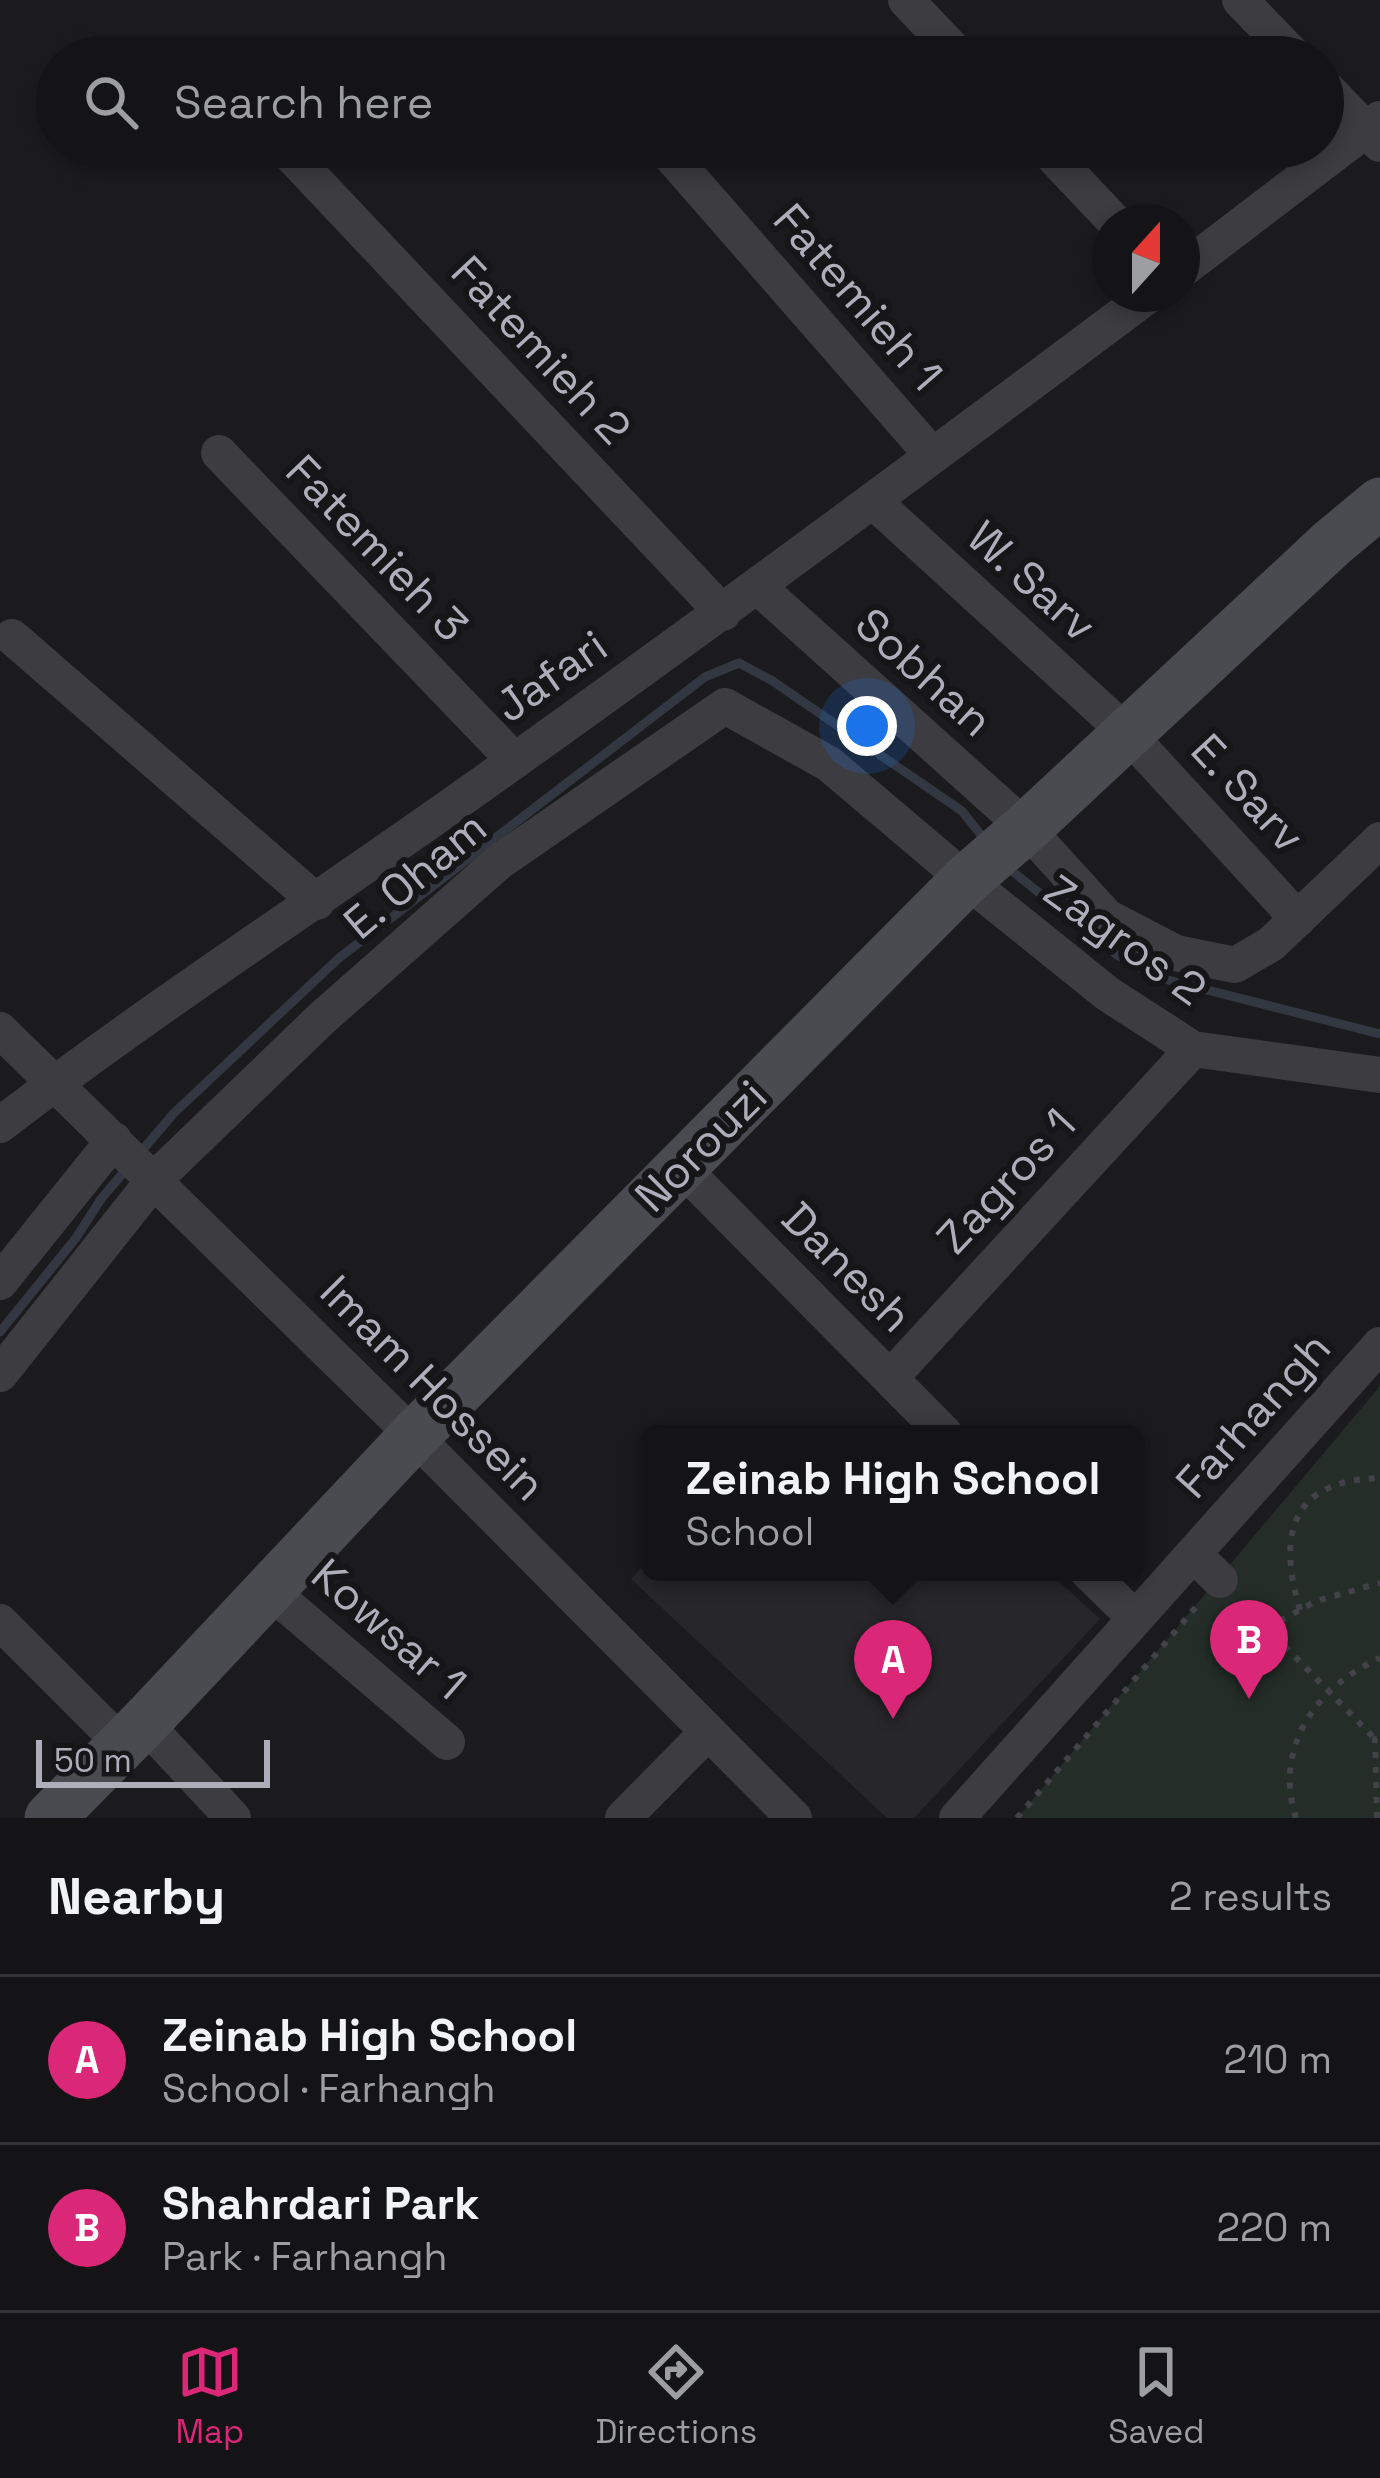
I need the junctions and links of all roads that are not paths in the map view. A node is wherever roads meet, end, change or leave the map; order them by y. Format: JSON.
{"nodes":[{"id":1,"x":906,"y":0,"type":"edge"},
{"id":2,"x":1240,"y":0,"type":"edge"},
{"id":3,"x":940,"y":36,"type":"edge"},
{"id":4,"x":1275,"y":36,"type":"edge"},
{"id":5,"x":1344,"y":103,"type":"edge"},
{"id":6,"x":1376,"y":131,"type":"edge"},
{"id":7,"x":1344,"y":154,"type":"edge"},
{"id":8,"x":303,"y":168,"type":"edge"},
{"id":9,"x":681,"y":168,"type":"edge"},
{"id":10,"x":1064,"y":168,"type":"edge"},
{"id":11,"x":1324,"y":168,"type":"edge"},
{"id":12,"x":1097,"y":204,"type":"edge"},
{"id":13,"x":1200,"y":257,"type":"edge"},
{"id":14,"x":1126,"y":312,"type":"edge"},
{"id":15,"x":219,"y":453,"type":"dead end"},
{"id":16,"x":933,"y":456,"type":"junction"},
{"id":17,"x":873,"y":501,"type":"junction"},
{"id":18,"x":1380,"y":503,"type":"edge"},
{"id":19,"x":758,"y":587,"type":"junction"},
{"id":20,"x":723,"y":613,"type":"junction"},
{"id":21,"x":12,"y":638,"type":"dead end"},
{"id":22,"x":1127,"y":733,"type":"junction"},
{"id":23,"x":515,"y":761,"type":"junction"},
{"id":24,"x":1025,"y":828,"type":"junction"},
{"id":25,"x":1380,"y":841,"type":"edge"},
{"id":26,"x":966,"y":880,"type":"junction"},
{"id":27,"x":316,"y":902,"type":"junction"},
{"id":28,"x":1298,"y":919,"type":"junction"},
{"id":29,"x":0,"y":1030,"type":"edge"},
{"id":30,"x":1193,"y":1049,"type":"junction"},
{"id":31,"x":1380,"y":1075,"type":"edge"},
{"id":32,"x":55,"y":1083,"type":"junction"},
{"id":33,"x":0,"y":1125,"type":"edge"},
{"id":34,"x":114,"y":1140,"type":"junction"},
{"id":35,"x":681,"y":1167,"type":"junction"},
{"id":36,"x":154,"y":1180,"type":"junction"},
{"id":37,"x":0,"y":1282,"type":"edge"},
{"id":38,"x":1380,"y":1345,"type":"edge"},
{"id":39,"x":0,"y":1374,"type":"edge"},
{"id":40,"x":890,"y":1378,"type":"junction"},
{"id":41,"x":937,"y":1425,"type":"edge"},
{"id":42,"x":414,"y":1436,"type":"junction"},
{"id":43,"x":1193,"y":1554,"type":"junction"},
{"id":44,"x":1220,"y":1580,"type":"road end"},
{"id":45,"x":1097,"y":1581,"type":"edge"},
{"id":46,"x":269,"y":1590,"type":"junction"},
{"id":47,"x":1135,"y":1618,"type":"junction"},
{"id":48,"x":0,"y":1622,"type":"edge"},
{"id":49,"x":132,"y":1733,"type":"junction"},
{"id":50,"x":707,"y":1733,"type":"junction"},
{"id":51,"x":447,"y":1742,"type":"dead end"},
{"id":52,"x":50,"y":1818,"type":"edge"},
{"id":53,"x":233,"y":1818,"type":"edge"},
{"id":54,"x":623,"y":1818,"type":"edge"},
{"id":55,"x":794,"y":1818,"type":"edge"},
{"id":56,"x":956,"y":1818,"type":"edge"}],
"edges":[{"from":1,"to":3,"type":"street"},
{"from":2,"to":4,"type":"street"},
{"from":5,"to":6,"type":"street"},
{"from":6,"to":7,"type":"street"},
{"from":8,"to":20,"type":"street","name":"Fatemieh 2"},
{"from":9,"to":16,"type":"street","name":"Fatemieh 1"},
{"from":10,"to":12,"type":"street"},
{"from":11,"to":13,"type":"street"},
{"from":14,"to":16,"type":"street","name":"Jafari"},
{"from":15,"to":23,"type":"street","name":"Fatemieh 3"},
{"from":16,"to":17,"type":"street","name":"Jafari"},
{"from":17,"to":19,"type":"street","name":"Jafari"},
{"from":17,"to":22,"type":"street","name":"W. Sarv"},
{"from":18,"to":22,"type":"main road","name":"Norouzi"},
{"from":19,"to":20,"type":"street","name":"Jafari"},
{"from":19,"to":24,"type":"street","name":"Sobhan"},
{"from":20,"to":23,"type":"street","name":"Jafari"},
{"from":21,"to":27,"type":"street"},
{"from":22,"to":24,"type":"main road","name":"Norouzi"},
{"from":22,"to":28,"type":"street","name":"E. Sarv"},
{"from":23,"to":27,"type":"street","name":"Jafari"},
{"from":24,"to":26,"type":"main road","name":"Norouzi"},
{"from":24,"to":28,"type":"street","name":"Sobhan"},
{"from":25,"to":28,"type":"street","name":"Sobhan"},
{"from":26,"to":30,"type":"street","name":"Zagros 2"},
{"from":26,"to":35,"type":"main road","name":"Norouzi"},
{"from":26,"to":36,"type":"street","name":"E. Oham"},
{"from":27,"to":32,"type":"street","name":"Jafari"},
{"from":29,"to":32,"type":"street","name":"Imam Hossein"},
{"from":30,"to":31,"type":"street","name":"Zagros 2"},
{"from":30,"to":40,"type":"street","name":"Zagros 1"},
{"from":32,"to":33,"type":"street","name":"Jafari"},
{"from":32,"to":34,"type":"street","name":"Imam Hossein"},
{"from":34,"to":36,"type":"street","name":"Imam Hossein"},
{"from":34,"to":37,"type":"street"},
{"from":35,"to":40,"type":"street","name":"Danesh"},
{"from":35,"to":42,"type":"main road","name":"Norouzi"},
{"from":36,"to":39,"type":"street","name":"E. Oham"},
{"from":36,"to":42,"type":"street","name":"Imam Hossein"},
{"from":38,"to":43,"type":"street","name":"Farhangh"},
{"from":40,"to":41,"type":"street","name":"Danesh"},
{"from":42,"to":46,"type":"main road","name":"Norouzi"},
{"from":42,"to":50,"type":"street","name":"Imam Hossein"},
{"from":43,"to":44,"type":"street"},
{"from":43,"to":47,"type":"street","name":"Farhangh"},
{"from":45,"to":47,"type":"street"},
{"from":46,"to":49,"type":"main road","name":"Norouzi"},
{"from":46,"to":51,"type":"street","name":"Kowsar 1"},
{"from":47,"to":56,"type":"street","name":"Farhangh"},
{"from":48,"to":49,"type":"street"},
{"from":49,"to":52,"type":"main road","name":"Norouzi"},
{"from":49,"to":53,"type":"street"},
{"from":50,"to":54,"type":"street"},
{"from":50,"to":55,"type":"street","name":"Imam Hossein"}]}
